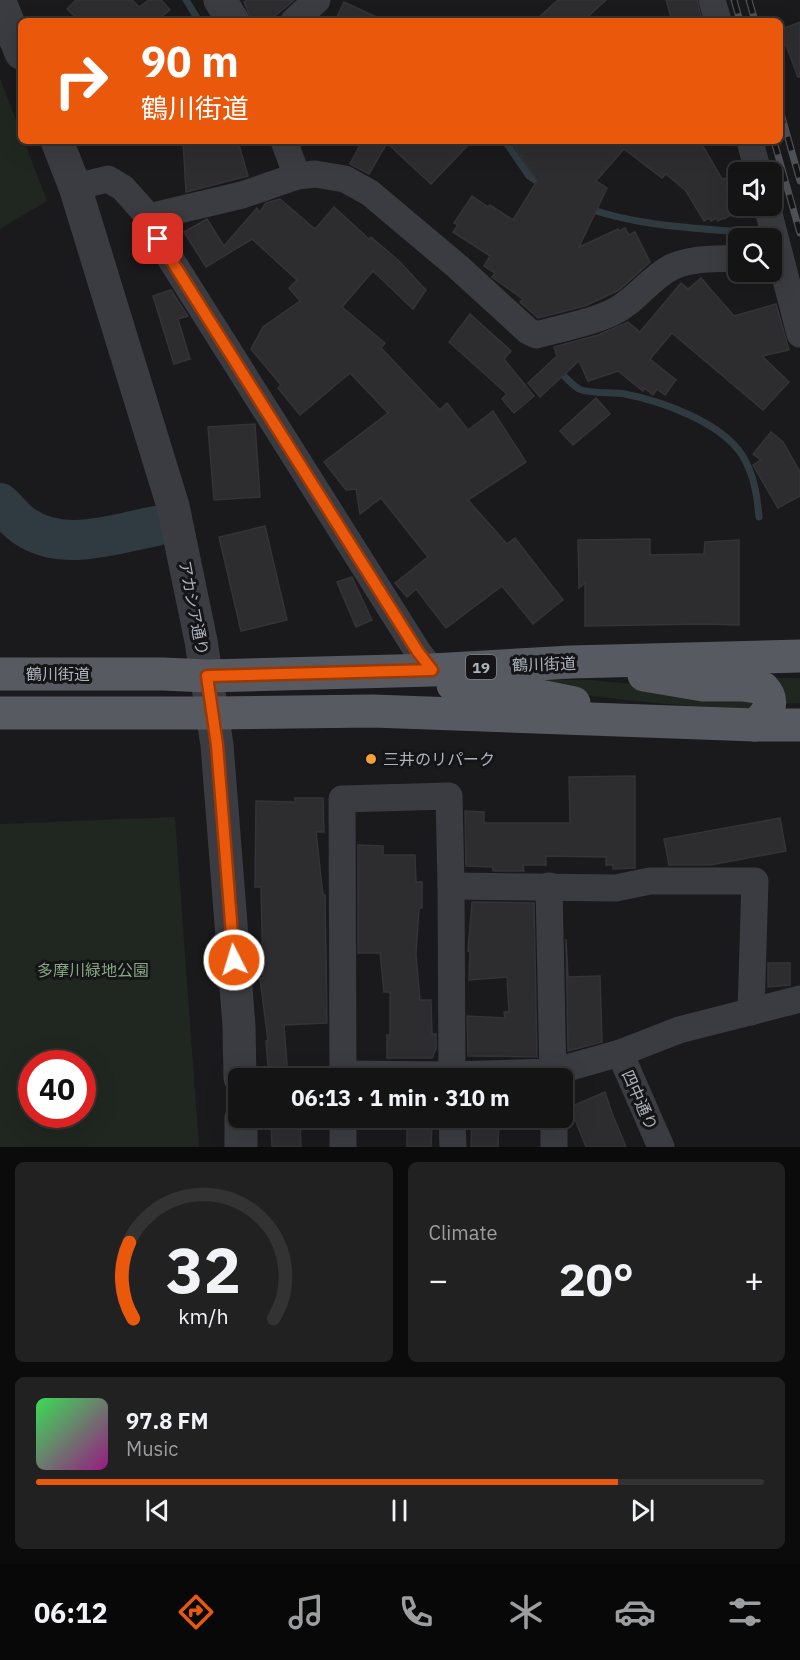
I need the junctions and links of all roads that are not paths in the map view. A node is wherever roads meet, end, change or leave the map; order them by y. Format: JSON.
{"nodes":[{"id":1,"x":220,"y":0,"type":"edge"},
{"id":2,"x":317,"y":0,"type":"edge"},
{"id":3,"x":712,"y":0,"type":"edge"},
{"id":4,"x":0,"y":2,"type":"edge"},
{"id":5,"x":231,"y":18,"type":"edge"},
{"id":6,"x":297,"y":18,"type":"edge"},
{"id":7,"x":717,"y":18,"type":"edge"},
{"id":8,"x":18,"y":46,"type":"edge"},
{"id":9,"x":58,"y":144,"type":"edge"},
{"id":10,"x":285,"y":144,"type":"edge"},
{"id":11,"x":751,"y":144,"type":"edge"},
{"id":12,"x":755,"y":162,"type":"edge"},
{"id":13,"x":297,"y":176,"type":"junction"},
{"id":14,"x":75,"y":187,"type":"junction"},
{"id":15,"x":770,"y":216,"type":"edge"},
{"id":16,"x":148,"y":220,"type":"junction"},
{"id":17,"x":728,"y":258,"type":"edge"},
{"id":18,"x":784,"y":262,"type":"edge"},
{"id":19,"x":800,"y":334,"type":"edge"},
{"id":20,"x":800,"y":656,"type":"edge"},
{"id":21,"x":571,"y":662,"type":"junction"},
{"id":22,"x":432,"y":670,"type":"junction"},
{"id":23,"x":0,"y":674,"type":"edge"},
{"id":24,"x":207,"y":676,"type":"junction"},
{"id":25,"x":0,"y":712,"type":"edge"},
{"id":26,"x":213,"y":713,"type":"junction"},
{"id":27,"x":670,"y":722,"type":"junction"},
{"id":28,"x":755,"y":725,"type":"junction"},
{"id":29,"x":800,"y":725,"type":"edge"},
{"id":30,"x":451,"y":886,"type":"junction"},
{"id":31,"x":549,"y":886,"type":"junction"},
{"id":32,"x":800,"y":999,"type":"edge"},
{"id":33,"x":751,"y":1012,"type":"junction"},
{"id":34,"x":620,"y":1053,"type":"junction"},
{"id":35,"x":240,"y":1068,"type":"edge"},
{"id":36,"x":343,"y":1068,"type":"edge"},
{"id":37,"x":452,"y":1068,"type":"edge"},
{"id":38,"x":553,"y":1068,"type":"edge"},
{"id":39,"x":573,"y":1068,"type":"edge"},
{"id":40,"x":241,"y":1128,"type":"edge"},
{"id":41,"x":343,"y":1128,"type":"edge"},
{"id":42,"x":452,"y":1128,"type":"edge"},
{"id":43,"x":554,"y":1128,"type":"edge"},
{"id":44,"x":241,"y":1147,"type":"edge"},
{"id":45,"x":343,"y":1147,"type":"edge"},
{"id":46,"x":453,"y":1147,"type":"edge"},
{"id":47,"x":554,"y":1147,"type":"edge"},
{"id":48,"x":661,"y":1147,"type":"edge"}],
"edges":[{"from":1,"to":5,"type":"street"},
{"from":2,"to":6,"type":"street"},
{"from":3,"to":7,"type":"street"},
{"from":4,"to":8,"type":"street"},
{"from":9,"to":14,"type":"street","name":"アカシア通り"},
{"from":10,"to":13,"type":"street"},
{"from":11,"to":12,"type":"street"},
{"from":13,"to":16,"type":"street"},
{"from":13,"to":17,"type":"street"},
{"from":14,"to":16,"type":"street"},
{"from":14,"to":24,"type":"street","name":"アカシア通り"},
{"from":15,"to":18,"type":"street"},
{"from":16,"to":22,"type":"street"},
{"from":18,"to":19,"type":"street"},
{"from":20,"to":21,"type":"main road","name":"鶴川街道","number":"19"},
{"from":21,"to":22,"type":"main road","name":"鶴川街道","number":"19"},
{"from":21,"to":28,"type":"main road","number":"19"},
{"from":22,"to":24,"type":"main road","name":"鶴川街道","number":"19"},
{"from":22,"to":27,"type":"main road","number":"19"},
{"from":23,"to":24,"type":"main road","name":"鶴川街道","number":"19"},
{"from":24,"to":26,"type":"street","name":"アカシア通り"},
{"from":25,"to":26,"type":"main road","number":"19"},
{"from":26,"to":27,"type":"main road","number":"19"},
{"from":26,"to":35,"type":"street","name":"アカシア通り"},
{"from":27,"to":28,"type":"main road","number":"19"},
{"from":28,"to":29,"type":"main road","number":"19"},
{"from":30,"to":31,"type":"street"},
{"from":30,"to":36,"type":"street"},
{"from":30,"to":37,"type":"street"},
{"from":31,"to":33,"type":"street"},
{"from":31,"to":38,"type":"street"},
{"from":32,"to":33,"type":"street"},
{"from":33,"to":34,"type":"street"},
{"from":34,"to":39,"type":"street"},
{"from":34,"to":48,"type":"street","name":"四中通り"},
{"from":40,"to":44,"type":"street"},
{"from":41,"to":45,"type":"street"},
{"from":42,"to":46,"type":"street"},
{"from":43,"to":47,"type":"street"}]}
